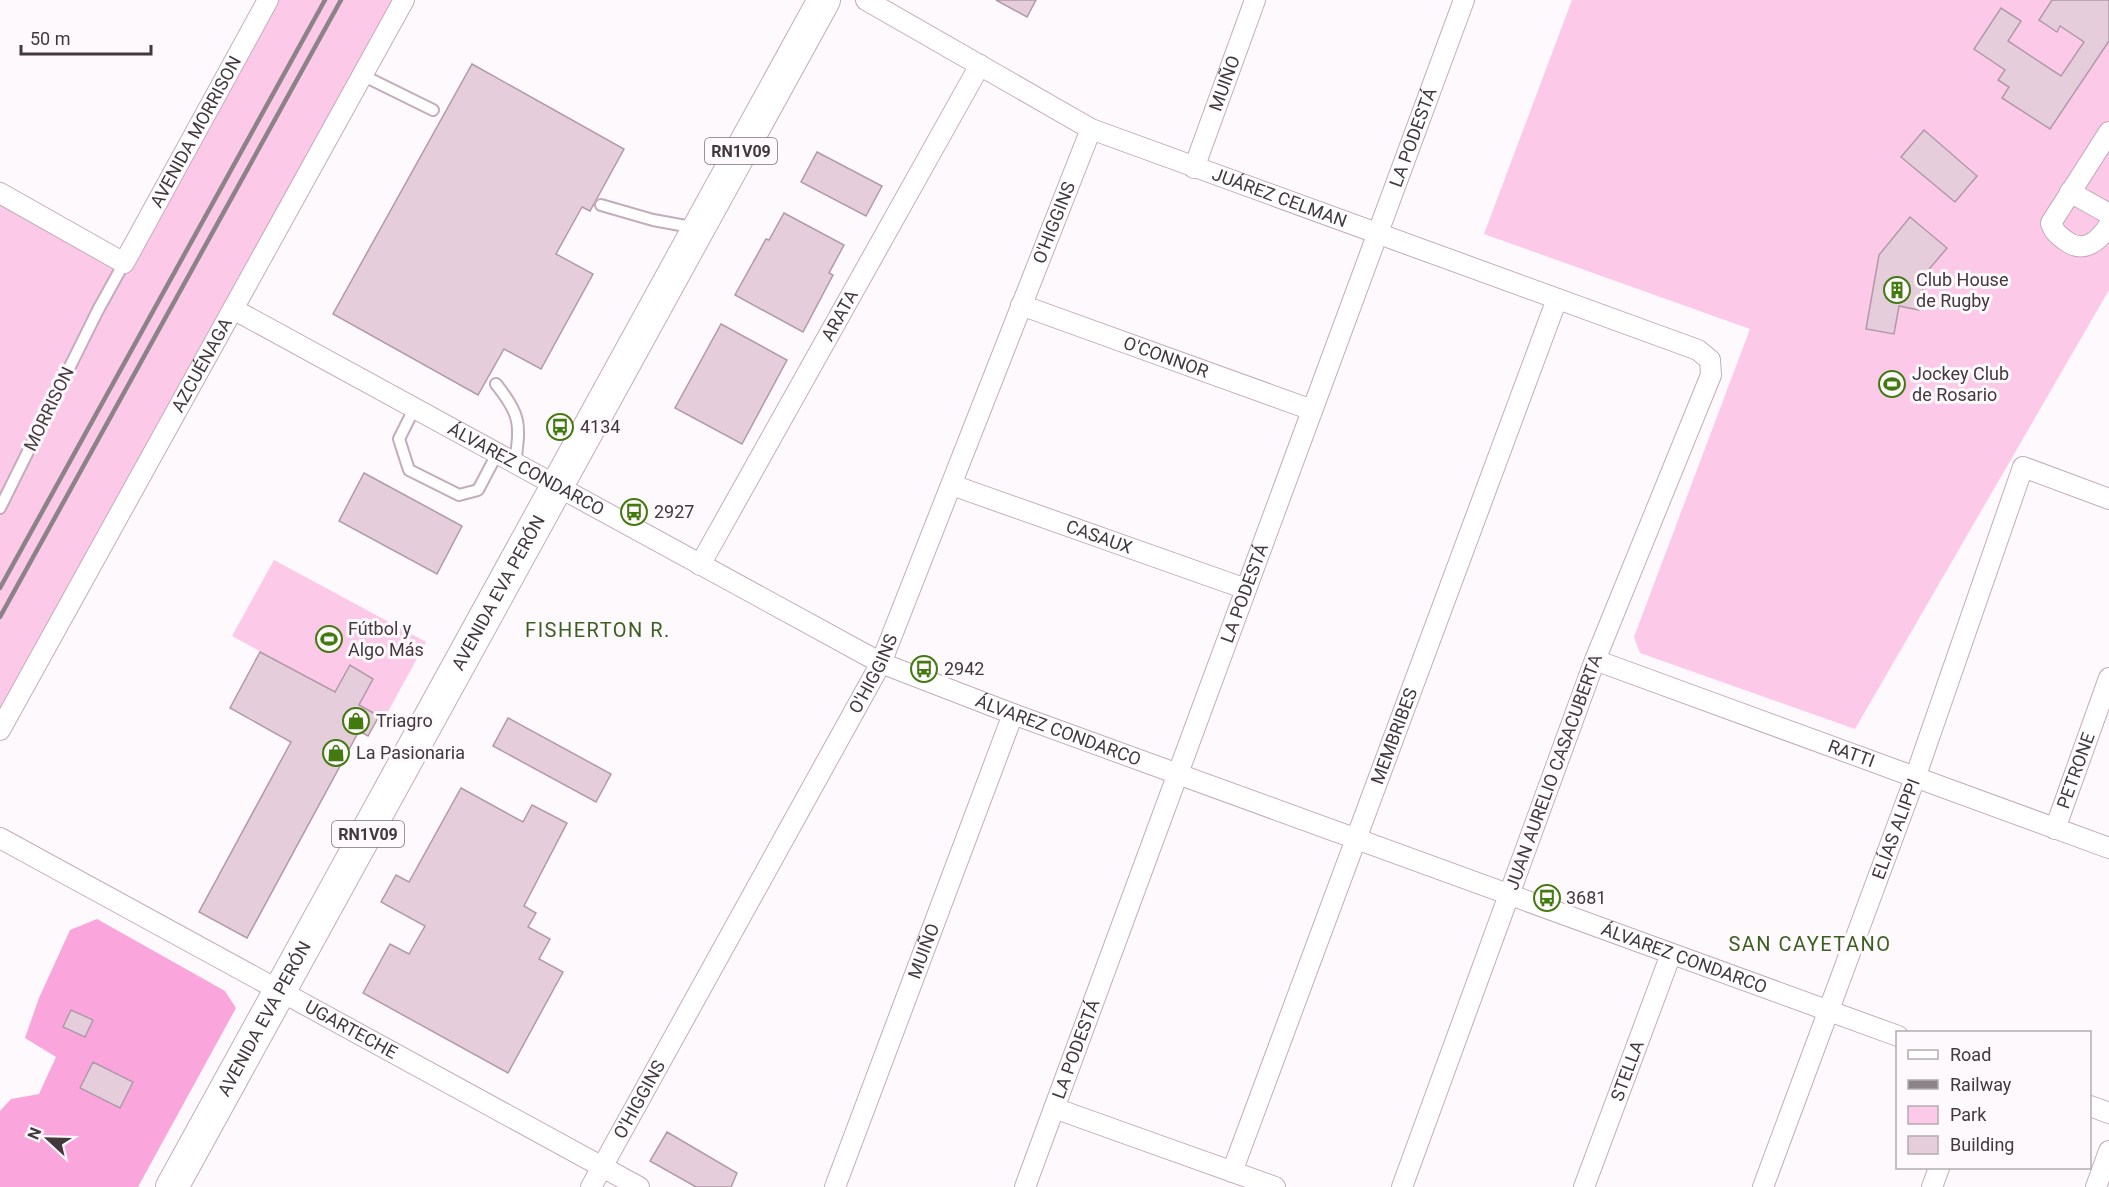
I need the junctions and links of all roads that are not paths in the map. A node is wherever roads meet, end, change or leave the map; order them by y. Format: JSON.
{"nodes":[{"id":1,"x":268,"y":0,"type":"edge"},
{"id":2,"x":404,"y":0,"type":"edge"},
{"id":3,"x":824,"y":0,"type":"edge"},
{"id":4,"x":866,"y":0,"type":"edge"},
{"id":5,"x":1255,"y":0,"type":"edge"},
{"id":6,"x":1464,"y":0,"type":"edge"},
{"id":7,"x":980,"y":65,"type":"junction"},
{"id":8,"x":362,"y":75,"type":"junction"},
{"id":9,"x":433,"y":110,"type":"dead end"},
{"id":10,"x":1091,"y":129,"type":"junction"},
{"id":11,"x":2109,"y":132,"type":"edge"},
{"id":12,"x":1194,"y":168,"type":"junction"},
{"id":13,"x":2070,"y":192,"type":"junction"},
{"id":14,"x":0,"y":193,"type":"edge"},
{"id":15,"x":601,"y":205,"type":"dead end"},
{"id":16,"x":2109,"y":214,"type":"edge"},
{"id":17,"x":2109,"y":225,"type":"edge"},
{"id":18,"x":699,"y":228,"type":"junction"},
{"id":19,"x":1378,"y":233,"type":"junction"},
{"id":20,"x":124,"y":263,"type":"junction"},
{"id":21,"x":1557,"y":299,"type":"junction"},
{"id":22,"x":1021,"y":305,"type":"junction"},
{"id":23,"x":233,"y":309,"type":"junction"},
{"id":24,"x":1710,"y":360,"type":"joint"},
{"id":25,"x":495,"y":384,"type":"dead end"},
{"id":26,"x":414,"y":408,"type":"junction"},
{"id":27,"x":1312,"y":410,"type":"junction"},
{"id":28,"x":496,"y":454,"type":"junction"},
{"id":29,"x":515,"y":464,"type":"junction"},
{"id":30,"x":952,"y":485,"type":"junction"},
{"id":31,"x":557,"y":488,"type":"junction"},
{"id":32,"x":2109,"y":499,"type":"edge"},
{"id":33,"x":0,"y":508,"type":"edge"},
{"id":34,"x":700,"y":565,"type":"junction"},
{"id":35,"x":1246,"y":589,"type":"junction"},
{"id":36,"x":1595,"y":660,"type":"junction"},
{"id":37,"x":881,"y":663,"type":"junction"},
{"id":38,"x":2109,"y":678,"type":"edge"},
{"id":39,"x":1013,"y":714,"type":"junction"},
{"id":40,"x":0,"y":730,"type":"edge"},
{"id":41,"x":1178,"y":774,"type":"junction"},
{"id":42,"x":1916,"y":778,"type":"junction"},
{"id":43,"x":2055,"y":829,"type":"junction"},
{"id":44,"x":0,"y":838,"type":"edge"},
{"id":45,"x":1356,"y":839,"type":"junction"},
{"id":46,"x":2109,"y":848,"type":"edge"},
{"id":47,"x":1509,"y":894,"type":"junction"},
{"id":48,"x":1671,"y":954,"type":"junction"},
{"id":49,"x":280,"y":993,"type":"junction"},
{"id":50,"x":1829,"y":1011,"type":"junction"},
{"id":51,"x":1896,"y":1035,"type":"edge"},
{"id":52,"x":2091,"y":1106,"type":"edge"},
{"id":53,"x":1054,"y":1108,"type":"junction"},
{"id":54,"x":2109,"y":1113,"type":"edge"},
{"id":55,"x":2109,"y":1151,"type":"edge"},
{"id":56,"x":602,"y":1167,"type":"junction"},
{"id":57,"x":1938,"y":1169,"type":"edge"},
{"id":58,"x":1232,"y":1172,"type":"junction"},
{"id":59,"x":172,"y":1187,"type":"edge"},
{"id":60,"x":591,"y":1187,"type":"edge"},
{"id":61,"x":639,"y":1187,"type":"edge"},
{"id":62,"x":835,"y":1187,"type":"edge"},
{"id":63,"x":1025,"y":1187,"type":"edge"},
{"id":64,"x":1275,"y":1187,"type":"edge"},
{"id":65,"x":1402,"y":1187,"type":"edge"},
{"id":66,"x":1584,"y":1187,"type":"edge"},
{"id":67,"x":1763,"y":1187,"type":"edge"},
{"id":68,"x":1932,"y":1187,"type":"edge"},
{"id":69,"x":2096,"y":1187,"type":"edge"}],
"edges":[{"from":1,"to":20,"type":"street","name":"AVENIDA MORRISON"},
{"from":2,"to":8,"type":"street","name":"AZCUÉNAGA"},
{"from":3,"to":18,"type":"main road","name":"AVENIDA EVA PERÓN","number":"RN1V09"},
{"from":4,"to":7,"type":"street","name":"JUÁREZ CELMAN"},
{"from":5,"to":12,"type":"street","name":"MUIÑO"},
{"from":6,"to":19,"type":"street","name":"LA PODESTÁ"},
{"from":7,"to":10,"type":"street","name":"JUÁREZ CELMAN"},
{"from":7,"to":34,"type":"street","name":"ARATA"},
{"from":8,"to":9,"type":"lane"},
{"from":8,"to":23,"type":"street","name":"AZCUÉNAGA"},
{"from":10,"to":12,"type":"street","name":"JUÁREZ CELMAN"},
{"from":10,"to":22,"type":"street","name":"O'HIGGINS"},
{"from":11,"to":13,"type":"street"},
{"from":12,"to":19,"type":"street","name":"JUÁREZ CELMAN"},
{"from":13,"to":16,"type":"street"},
{"from":13,"to":17,"type":"street"},
{"from":14,"to":20,"type":"street"},
{"from":15,"to":18,"type":"lane"},
{"from":18,"to":31,"type":"main road","name":"AVENIDA EVA PERÓN","number":"RN1V09"},
{"from":19,"to":21,"type":"street","name":"JUÁREZ CELMAN"},
{"from":19,"to":27,"type":"street","name":"LA PODESTÁ"},
{"from":20,"to":33,"type":"lane","name":"MORRISON"},
{"from":21,"to":24,"type":"street","name":"JUÁREZ CELMAN"},
{"from":21,"to":45,"type":"street","name":"MEMBRIBES"},
{"from":22,"to":27,"type":"street","name":"O'CONNOR"},
{"from":22,"to":30,"type":"street","name":"O'HIGGINS"},
{"from":23,"to":26,"type":"street","name":"ÁLVAREZ CONDARCO"},
{"from":23,"to":40,"type":"street","name":"AZCUÉNAGA"},
{"from":24,"to":36,"type":"street","name":"JUAN AURELIO CASACUBERTA"},
{"from":25,"to":29,"type":"lane"},
{"from":26,"to":28,"type":"street","name":"ÁLVAREZ CONDARCO"},
{"from":26,"to":28,"type":"lane"},
{"from":27,"to":35,"type":"street","name":"LA PODESTÁ"},
{"from":28,"to":29,"type":"street","name":"ÁLVAREZ CONDARCO"},
{"from":29,"to":31,"type":"street","name":"ÁLVAREZ CONDARCO"},
{"from":30,"to":35,"type":"street","name":"CASAUX"},
{"from":30,"to":37,"type":"street","name":"O'HIGGINS"},
{"from":31,"to":34,"type":"street","name":"ÁLVAREZ CONDARCO"},
{"from":31,"to":49,"type":"main road","name":"AVENIDA EVA PERÓN","number":"RN1V09"},
{"from":32,"to":42,"type":"street","name":"ELÍAS ALIPPI"},
{"from":34,"to":37,"type":"street","name":"ÁLVAREZ CONDARCO"},
{"from":35,"to":41,"type":"street","name":"LA PODESTÁ"},
{"from":36,"to":42,"type":"street","name":"RATTI"},
{"from":36,"to":47,"type":"street","name":"JUAN AURELIO CASACUBERTA"},
{"from":37,"to":39,"type":"street","name":"ÁLVAREZ CONDARCO"},
{"from":37,"to":56,"type":"street","name":"O'HIGGINS"},
{"from":38,"to":43,"type":"street","name":"PETRONE"},
{"from":39,"to":41,"type":"street","name":"ÁLVAREZ CONDARCO"},
{"from":39,"to":62,"type":"street","name":"MUIÑO"},
{"from":41,"to":45,"type":"street","name":"ÁLVAREZ CONDARCO"},
{"from":41,"to":53,"type":"street","name":"LA PODESTÁ"},
{"from":42,"to":43,"type":"street","name":"RATTI"},
{"from":42,"to":50,"type":"street","name":"ELÍAS ALIPPI"},
{"from":43,"to":46,"type":"street","name":"RATTI"},
{"from":44,"to":49,"type":"street","name":"UGARTECHE"},
{"from":45,"to":47,"type":"street","name":"ÁLVAREZ CONDARCO"},
{"from":45,"to":58,"type":"street","name":"MEMBRIBES"},
{"from":47,"to":48,"type":"street","name":"ÁLVAREZ CONDARCO"},
{"from":47,"to":65,"type":"street","name":"JUAN AURELIO CASACUBERTA"},
{"from":48,"to":50,"type":"street","name":"ÁLVAREZ CONDARCO"},
{"from":48,"to":66,"type":"street","name":"STELLA"},
{"from":49,"to":56,"type":"street","name":"UGARTECHE"},
{"from":49,"to":59,"type":"main road","name":"AVENIDA EVA PERÓN","number":"RN1V09"},
{"from":50,"to":51,"type":"street","name":"ÁLVAREZ CONDARCO"},
{"from":50,"to":67,"type":"street","name":"ELÍAS ALIPPI"},
{"from":52,"to":54,"type":"street"},
{"from":53,"to":58,"type":"street"},
{"from":53,"to":63,"type":"street","name":"LA PODESTÁ"},
{"from":55,"to":69,"type":"street"},
{"from":56,"to":60,"type":"street","name":"O'HIGGINS"},
{"from":56,"to":61,"type":"street","name":"UGARTECHE"},
{"from":57,"to":68,"type":"street"},
{"from":58,"to":64,"type":"street"}]}
